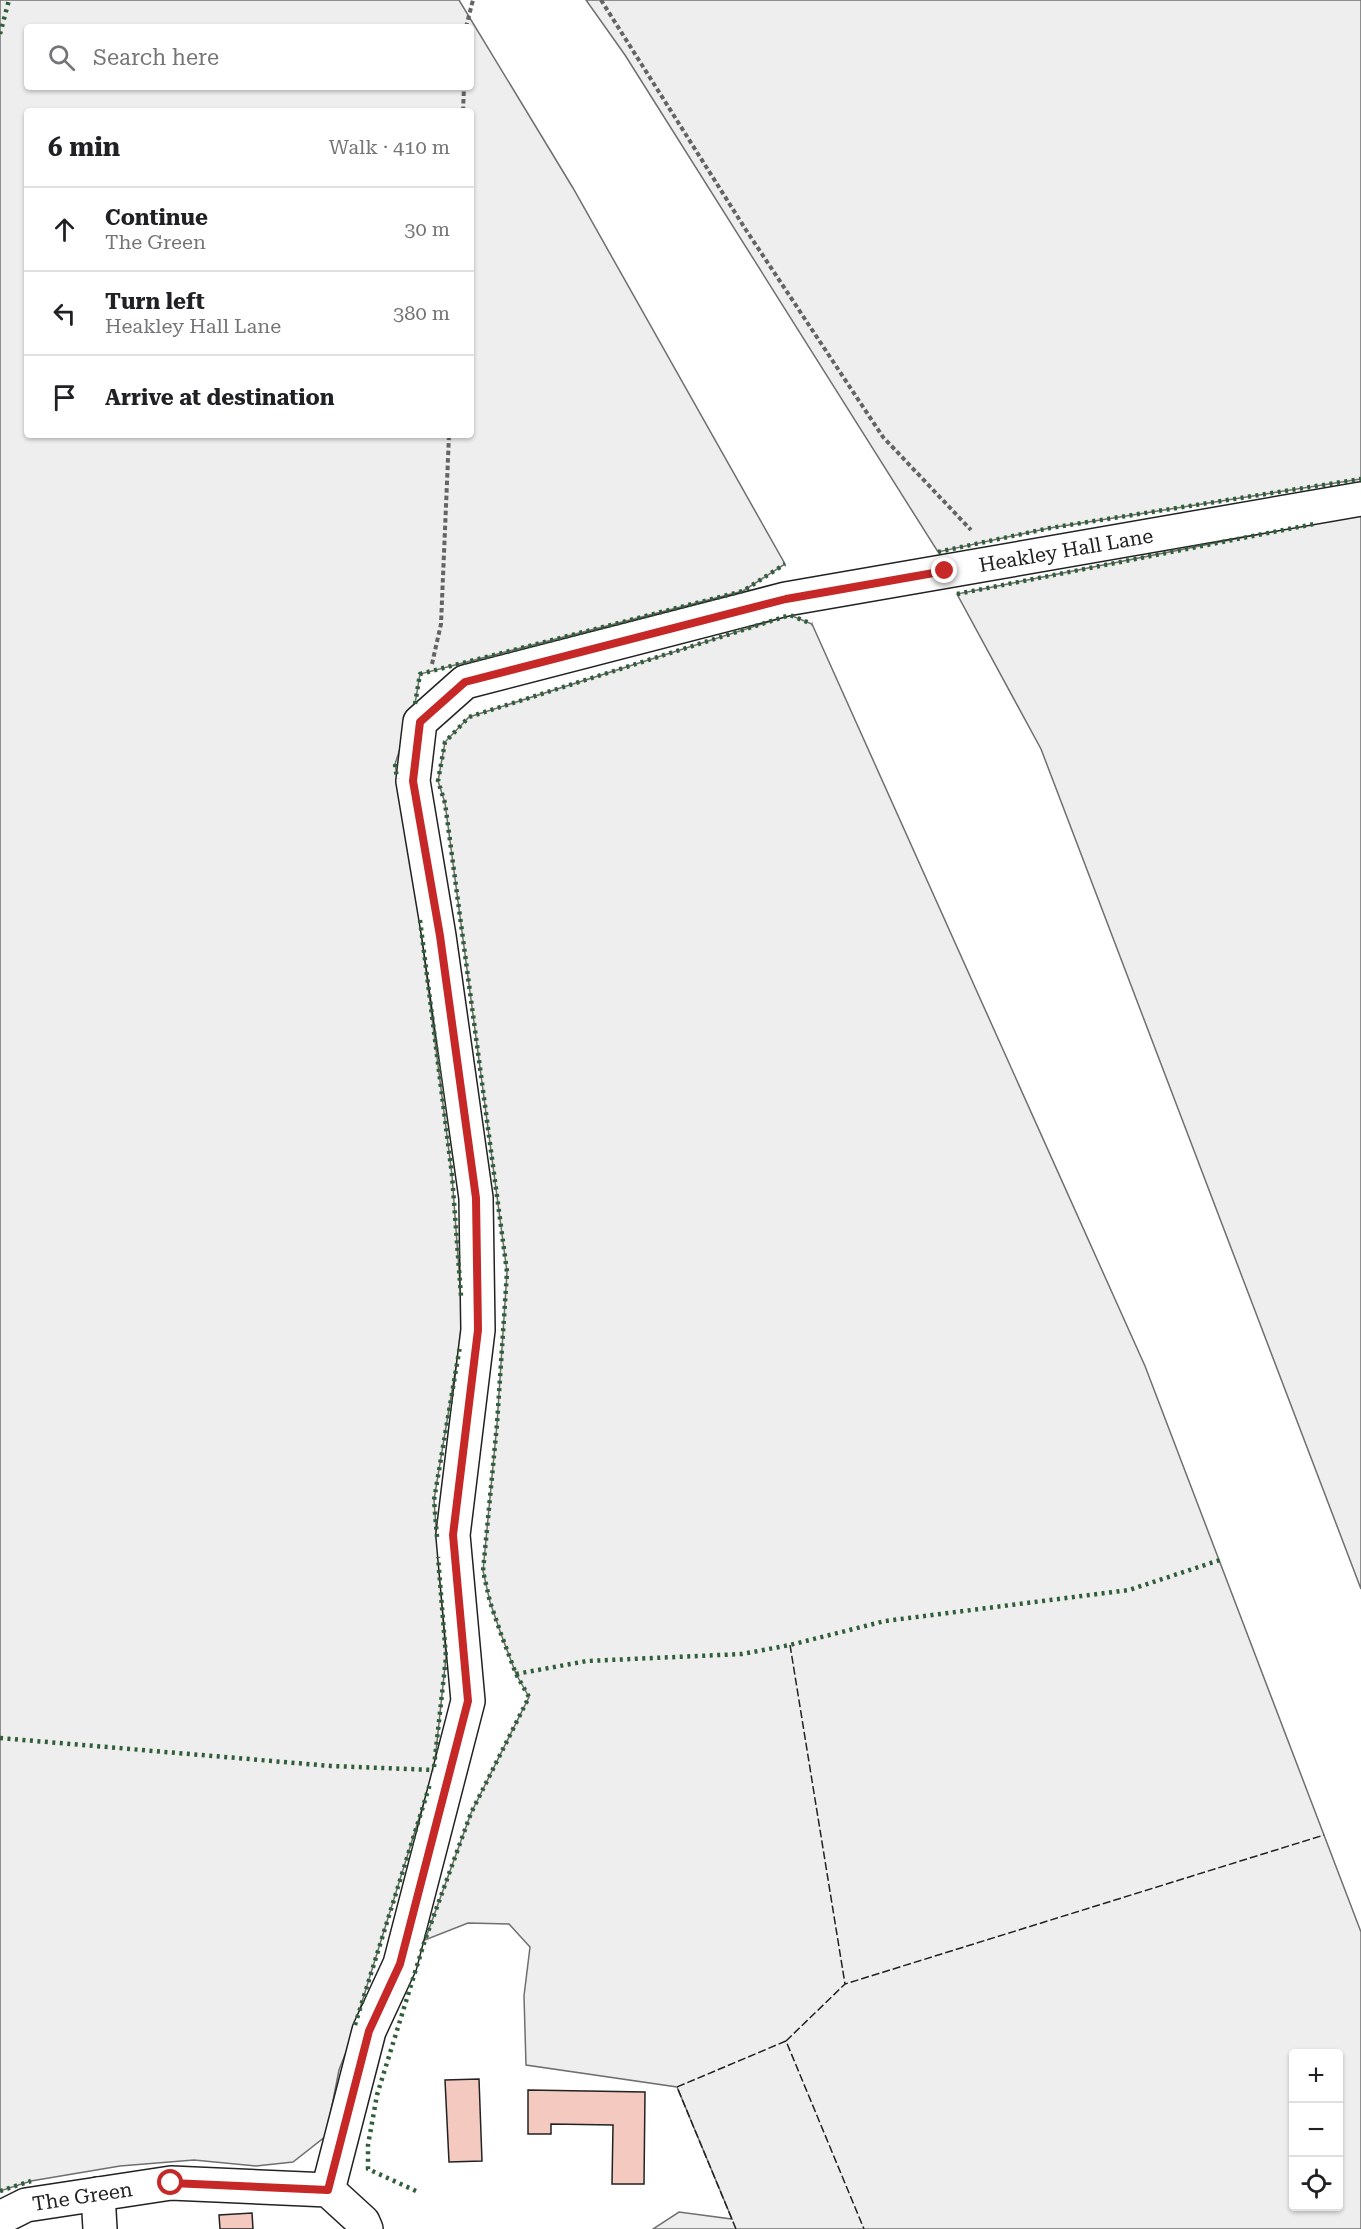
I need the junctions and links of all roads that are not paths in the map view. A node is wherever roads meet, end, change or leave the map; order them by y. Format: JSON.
{"nodes":[{"id":1,"x":1361,"y":499,"type":"edge"},
{"id":2,"x":328,"y":2190,"type":"junction"},
{"id":3,"x":98,"y":2194,"type":"junction"},
{"id":4,"x":0,"y":2218,"type":"edge"},
{"id":5,"x":100,"y":2229,"type":"edge"},
{"id":6,"x":366,"y":2229,"type":"edge"}],
"edges":[{"from":1,"to":2,"type":"street","name":"Heakley Hall Lane"},
{"from":2,"to":3,"type":"street","name":"The Green"},
{"from":2,"to":6,"type":"street"},
{"from":3,"to":4,"type":"street","name":"The Green"},
{"from":3,"to":5,"type":"street"}]}
